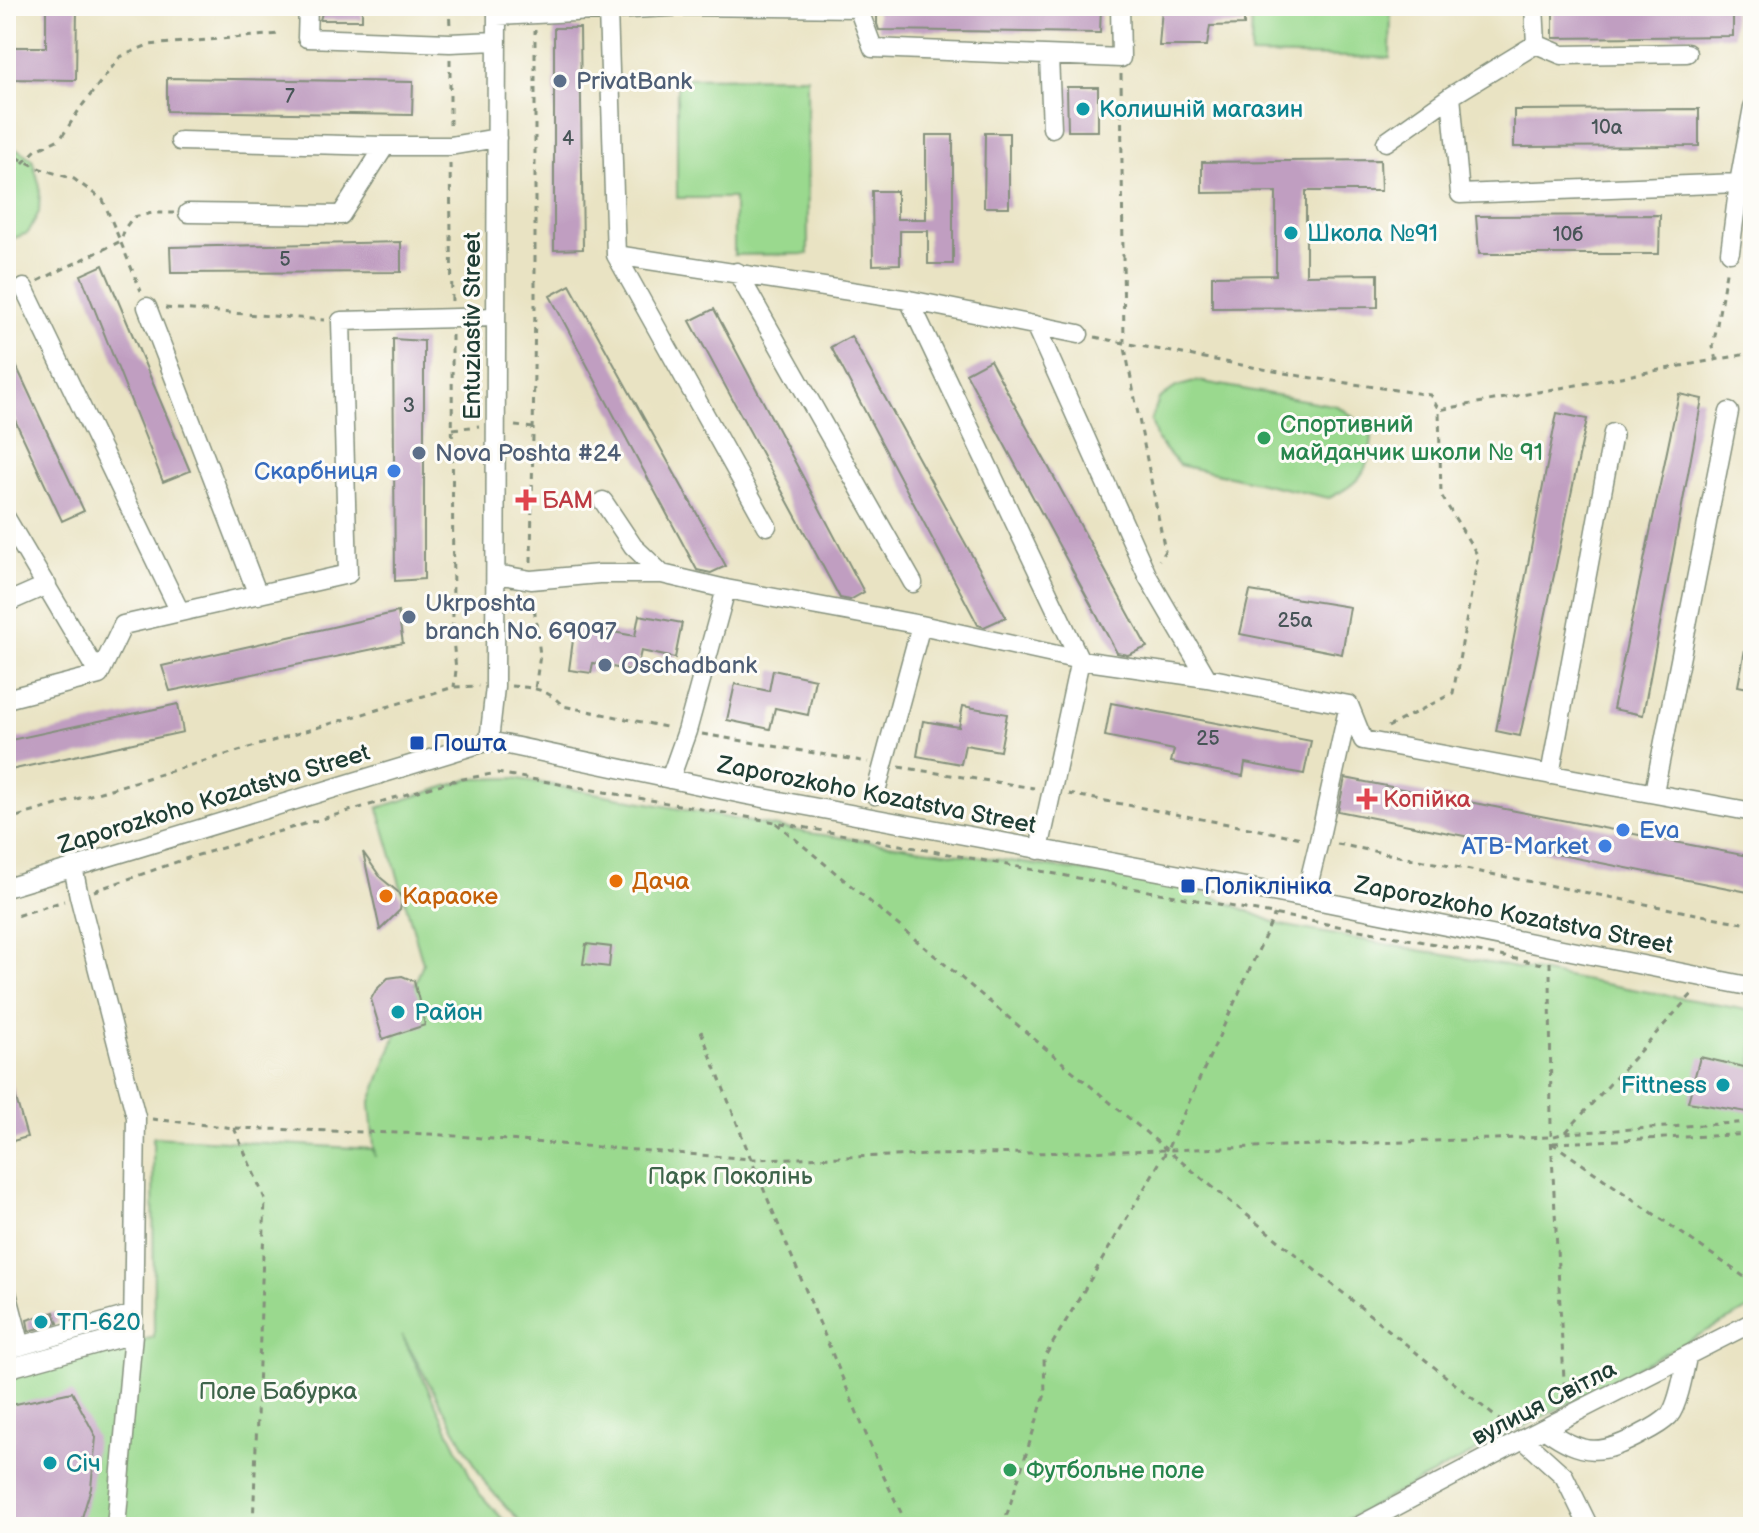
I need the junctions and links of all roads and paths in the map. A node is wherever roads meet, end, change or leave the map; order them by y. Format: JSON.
{"nodes":[{"id":1,"x":308,"y":6,"type":"edge"},
{"id":2,"x":449,"y":6,"type":"edge"},
{"id":3,"x":1120,"y":6,"type":"edge"},
{"id":4,"x":1534,"y":6,"type":"edge"},
{"id":5,"x":608,"y":10,"type":"junction"},
{"id":6,"x":497,"y":11,"type":"edge"},
{"id":7,"x":535,"y":14,"type":"junction"},
{"id":8,"x":279,"y":34,"type":"dead end"},
{"id":9,"x":497,"y":41,"type":"junction"},
{"id":10,"x":450,"y":43,"type":"junction"},
{"id":11,"x":1536,"y":44,"type":"junction"},
{"id":12,"x":1687,"y":53,"type":"dead end"},
{"id":13,"x":1049,"y":56,"type":"junction"},
{"id":14,"x":1121,"y":58,"type":"junction"},
{"id":15,"x":1451,"y":96,"type":"junction"},
{"id":16,"x":1753,"y":107,"type":"edge"},
{"id":17,"x":1052,"y":128,"type":"dead end"},
{"id":18,"x":497,"y":138,"type":"junction"},
{"id":19,"x":180,"y":141,"type":"dead end"},
{"id":20,"x":1386,"y":142,"type":"dead end"},
{"id":21,"x":385,"y":146,"type":"junction"},
{"id":22,"x":450,"y":146,"type":"junction"},
{"id":23,"x":6,"y":152,"type":"edge"},
{"id":24,"x":6,"y":180,"type":"edge"},
{"id":25,"x":1739,"y":183,"type":"junction"},
{"id":26,"x":188,"y":213,"type":"joint"},
{"id":27,"x":121,"y":241,"type":"junction"},
{"id":28,"x":1730,"y":252,"type":"joint"},
{"id":29,"x":616,"y":255,"type":"junction"},
{"id":30,"x":737,"y":272,"type":"junction"},
{"id":31,"x":24,"y":288,"type":"joint"},
{"id":32,"x":909,"y":300,"type":"junction"},
{"id":33,"x":147,"y":307,"type":"junction"},
{"id":34,"x":496,"y":317,"type":"junction"},
{"id":35,"x":452,"y":320,"type":"junction"},
{"id":36,"x":341,"y":321,"type":"junction"},
{"id":37,"x":1035,"y":325,"type":"junction"},
{"id":38,"x":1079,"y":334,"type":"joint"},
{"id":39,"x":1124,"y":343,"type":"junction"},
{"id":40,"x":1753,"y":353,"type":"edge"},
{"id":41,"x":1716,"y":361,"type":"junction"},
{"id":42,"x":1439,"y":410,"type":"junction"},
{"id":43,"x":1729,"y":412,"type":"dead end"},
{"id":44,"x":483,"y":426,"type":"dead end"},
{"id":45,"x":515,"y":426,"type":"dead end"},
{"id":46,"x":534,"y":428,"type":"junction"},
{"id":47,"x":453,"y":429,"type":"junction"},
{"id":48,"x":1613,"y":433,"type":"dead end"},
{"id":49,"x":603,"y":501,"type":"dead end"},
{"id":50,"x":6,"y":518,"type":"edge"},
{"id":51,"x":767,"y":526,"type":"dead end"},
{"id":52,"x":496,"y":574,"type":"junction"},
{"id":53,"x":662,"y":574,"type":"junction"},
{"id":54,"x":1148,"y":577,"type":"junction"},
{"id":55,"x":531,"y":580,"type":"junction"},
{"id":56,"x":913,"y":583,"type":"dead end"},
{"id":57,"x":47,"y":585,"type":"junction"},
{"id":58,"x":726,"y":589,"type":"junction"},
{"id":59,"x":258,"y":595,"type":"junction"},
{"id":60,"x":6,"y":603,"type":"edge"},
{"id":61,"x":180,"y":612,"type":"junction"},
{"id":62,"x":921,"y":625,"type":"junction"},
{"id":63,"x":1080,"y":660,"type":"junction"},
{"id":64,"x":99,"y":675,"type":"junction"},
{"id":65,"x":1207,"y":678,"type":"junction"},
{"id":66,"x":479,"y":686,"type":"dead end"},
{"id":67,"x":510,"y":686,"type":"dead end"},
{"id":68,"x":454,"y":687,"type":"junction"},
{"id":69,"x":535,"y":689,"type":"junction"},
{"id":70,"x":6,"y":699,"type":"edge"},
{"id":71,"x":1349,"y":705,"type":"junction"},
{"id":72,"x":1389,"y":727,"type":"dead end"},
{"id":73,"x":687,"y":731,"type":"junction"},
{"id":74,"x":489,"y":741,"type":"junction"},
{"id":75,"x":882,"y":765,"type":"junction"},
{"id":76,"x":1550,"y":775,"type":"junction"},
{"id":77,"x":670,"y":779,"type":"junction"},
{"id":78,"x":1051,"y":791,"type":"junction"},
{"id":79,"x":1654,"y":792,"type":"junction"},
{"id":80,"x":747,"y":795,"type":"junction"},
{"id":81,"x":875,"y":795,"type":"dead end"},
{"id":82,"x":1753,"y":812,"type":"edge"},
{"id":83,"x":6,"y":820,"type":"edge"},
{"id":84,"x":775,"y":822,"type":"junction"},
{"id":85,"x":1319,"y":841,"type":"junction"},
{"id":86,"x":1039,"y":850,"type":"junction"},
{"id":87,"x":73,"y":867,"type":"junction"},
{"id":88,"x":6,"y":888,"type":"edge"},
{"id":89,"x":79,"y":896,"type":"junction"},
{"id":90,"x":1305,"y":898,"type":"junction"},
{"id":91,"x":1275,"y":914,"type":"junction"},
{"id":92,"x":6,"y":919,"type":"edge"},
{"id":93,"x":1753,"y":925,"type":"edge"},
{"id":94,"x":1550,"y":946,"type":"junction"},
{"id":95,"x":1550,"y":966,"type":"junction"},
{"id":96,"x":1753,"y":987,"type":"edge"},
{"id":97,"x":1696,"y":990,"type":"dead end"},
{"id":98,"x":701,"y":1031,"type":"dead end"},
{"id":99,"x":136,"y":1117,"type":"junction"},
{"id":100,"x":1753,"y":1122,"type":"edge"},
{"id":101,"x":234,"y":1128,"type":"junction"},
{"id":102,"x":1565,"y":1133,"type":"junction"},
{"id":103,"x":1753,"y":1134,"type":"edge"},
{"id":104,"x":1551,"y":1137,"type":"junction"},
{"id":105,"x":1552,"y":1143,"type":"junction"},
{"id":106,"x":1167,"y":1150,"type":"junction"},
{"id":107,"x":751,"y":1159,"type":"junction"},
{"id":108,"x":1746,"y":1278,"type":"dead end"},
{"id":109,"x":6,"y":1289,"type":"edge"},
{"id":110,"x":133,"y":1314,"type":"junction"},
{"id":111,"x":1753,"y":1322,"type":"edge"},
{"id":112,"x":133,"y":1334,"type":"junction"},
{"id":113,"x":13,"y":1348,"type":"edge"},
{"id":114,"x":1687,"y":1357,"type":"junction"},
{"id":115,"x":6,"y":1369,"type":"edge"},
{"id":116,"x":1566,"y":1418,"type":"junction"},
{"id":117,"x":1545,"y":1429,"type":"junction"},
{"id":118,"x":1523,"y":1439,"type":"junction"},
{"id":119,"x":116,"y":1527,"type":"edge"},
{"id":120,"x":253,"y":1527,"type":"edge"},
{"id":121,"x":908,"y":1527,"type":"edge"},
{"id":122,"x":1003,"y":1527,"type":"edge"},
{"id":123,"x":1357,"y":1527,"type":"edge"},
{"id":124,"x":1589,"y":1527,"type":"edge"}],
"edges":[{"from":1,"to":10,"type":"street"},
{"from":2,"to":10,"type":"path"},
{"from":3,"to":14,"type":"street"},
{"from":4,"to":11,"type":"street"},
{"from":5,"to":7,"type":"street"},
{"from":5,"to":13,"type":"street"},
{"from":5,"to":29,"type":"street"},
{"from":6,"to":7,"type":"street"},
{"from":6,"to":9,"type":"street","name":"Entuziastiv Street"},
{"from":7,"to":46,"type":"path"},
{"from":8,"to":24,"type":"path"},
{"from":9,"to":10,"type":"street"},
{"from":9,"to":18,"type":"street","name":"Entuziastiv Street"},
{"from":10,"to":22,"type":"path"},
{"from":11,"to":12,"type":"street"},
{"from":11,"to":15,"type":"street"},
{"from":13,"to":14,"type":"street"},
{"from":13,"to":17,"type":"street"},
{"from":14,"to":39,"type":"path"},
{"from":15,"to":20,"type":"street"},
{"from":15,"to":25,"type":"street"},
{"from":16,"to":25,"type":"street"},
{"from":18,"to":22,"type":"street"},
{"from":18,"to":34,"type":"street","name":"Entuziastiv Street"},
{"from":19,"to":21,"type":"street"},
{"from":21,"to":22,"type":"street"},
{"from":21,"to":26,"type":"street"},
{"from":22,"to":35,"type":"path"},
{"from":23,"to":27,"type":"path"},
{"from":25,"to":28,"type":"street"},
{"from":26,"to":27,"type":"path"},
{"from":27,"to":31,"type":"path"},
{"from":27,"to":33,"type":"path"},
{"from":28,"to":41,"type":"path"},
{"from":29,"to":30,"type":"street"},
{"from":29,"to":51,"type":"street"},
{"from":30,"to":32,"type":"street"},
{"from":30,"to":56,"type":"street"},
{"from":31,"to":61,"type":"street"},
{"from":32,"to":37,"type":"street"},
{"from":32,"to":63,"type":"street"},
{"from":33,"to":36,"type":"path"},
{"from":33,"to":59,"type":"street"},
{"from":34,"to":35,"type":"street"},
{"from":34,"to":52,"type":"street","name":"Entuziastiv Street"},
{"from":35,"to":36,"type":"street"},
{"from":35,"to":47,"type":"path"},
{"from":36,"to":59,"type":"street"},
{"from":37,"to":38,"type":"street"},
{"from":37,"to":54,"type":"street"},
{"from":38,"to":39,"type":"path"},
{"from":39,"to":42,"type":"path"},
{"from":39,"to":54,"type":"path"},
{"from":40,"to":41,"type":"path"},
{"from":41,"to":42,"type":"path"},
{"from":42,"to":72,"type":"path"},
{"from":43,"to":79,"type":"street"},
{"from":44,"to":47,"type":"path"},
{"from":45,"to":46,"type":"path"},
{"from":46,"to":55,"type":"path"},
{"from":47,"to":68,"type":"path"},
{"from":48,"to":76,"type":"street"},
{"from":49,"to":53,"type":"street"},
{"from":50,"to":57,"type":"street"},
{"from":52,"to":55,"type":"street"},
{"from":52,"to":74,"type":"street","name":"Entuziastiv Street"},
{"from":53,"to":55,"type":"street"},
{"from":53,"to":58,"type":"street"},
{"from":54,"to":65,"type":"street"},
{"from":55,"to":69,"type":"path"},
{"from":57,"to":60,"type":"street"},
{"from":57,"to":64,"type":"street"},
{"from":58,"to":62,"type":"street"},
{"from":58,"to":73,"type":"street"},
{"from":59,"to":61,"type":"street"},
{"from":61,"to":64,"type":"street"},
{"from":62,"to":63,"type":"street"},
{"from":62,"to":75,"type":"street"},
{"from":63,"to":65,"type":"street"},
{"from":63,"to":78,"type":"street"},
{"from":64,"to":70,"type":"street"},
{"from":65,"to":71,"type":"street"},
{"from":66,"to":68,"type":"path"},
{"from":67,"to":69,"type":"path"},
{"from":68,"to":83,"type":"path"},
{"from":69,"to":73,"type":"path"},
{"from":71,"to":76,"type":"street"},
{"from":71,"to":85,"type":"street"},
{"from":73,"to":75,"type":"path"},
{"from":73,"to":77,"type":"street"},
{"from":74,"to":77,"type":"street","name":"Zaporozkoho Kozatstva Street"},
{"from":74,"to":87,"type":"street","name":"Zaporozkoho Kozatstva Street"},
{"from":75,"to":78,"type":"path"},
{"from":75,"to":81,"type":"street"},
{"from":76,"to":79,"type":"street"},
{"from":77,"to":80,"type":"street","name":"Zaporozkoho Kozatstva Street"},
{"from":78,"to":85,"type":"path"},
{"from":78,"to":86,"type":"street"},
{"from":79,"to":82,"type":"street"},
{"from":80,"to":84,"type":"path"},
{"from":80,"to":86,"type":"street","name":"Zaporozkoho Kozatstva Street"},
{"from":84,"to":89,"type":"path"},
{"from":84,"to":91,"type":"path"},
{"from":84,"to":106,"type":"path"},
{"from":85,"to":90,"type":"street"},
{"from":85,"to":93,"type":"path"},
{"from":86,"to":90,"type":"street","name":"Zaporozkoho Kozatstva Street"},
{"from":87,"to":88,"type":"street","name":"Zaporozkoho Kozatstva Street"},
{"from":87,"to":89,"type":"street"},
{"from":89,"to":92,"type":"path"},
{"from":89,"to":99,"type":"street"},
{"from":90,"to":94,"type":"street","name":"Zaporozkoho Kozatstva Street"},
{"from":91,"to":95,"type":"path"},
{"from":91,"to":106,"type":"path"},
{"from":94,"to":95,"type":"path"},
{"from":94,"to":96,"type":"street","name":"Zaporozkoho Kozatstva Street"},
{"from":95,"to":104,"type":"path"},
{"from":97,"to":102,"type":"path"},
{"from":98,"to":107,"type":"path"},
{"from":99,"to":101,"type":"path"},
{"from":99,"to":110,"type":"street"},
{"from":100,"to":102,"type":"path"},
{"from":101,"to":107,"type":"path"},
{"from":101,"to":120,"type":"path"},
{"from":102,"to":104,"type":"path"},
{"from":103,"to":105,"type":"path"},
{"from":104,"to":105,"type":"path"},
{"from":104,"to":106,"type":"path"},
{"from":105,"to":108,"type":"path"},
{"from":105,"to":116,"type":"path"},
{"from":106,"to":107,"type":"path"},
{"from":106,"to":118,"type":"path"},
{"from":106,"to":122,"type":"path"},
{"from":107,"to":121,"type":"path"},
{"from":109,"to":113,"type":"street"},
{"from":110,"to":112,"type":"street"},
{"from":110,"to":113,"type":"street"},
{"from":111,"to":114,"type":"street","name":"вулиця Світла"},
{"from":112,"to":115,"type":"street"},
{"from":112,"to":119,"type":"street"},
{"from":114,"to":116,"type":"street","name":"вулиця Світла"},
{"from":114,"to":117,"type":"street"},
{"from":116,"to":117,"type":"street","name":"вулиця Світла"},
{"from":117,"to":118,"type":"street","name":"вулиця Світла"},
{"from":118,"to":123,"type":"street","name":"вулиця Світла"},
{"from":118,"to":124,"type":"street"}]}
